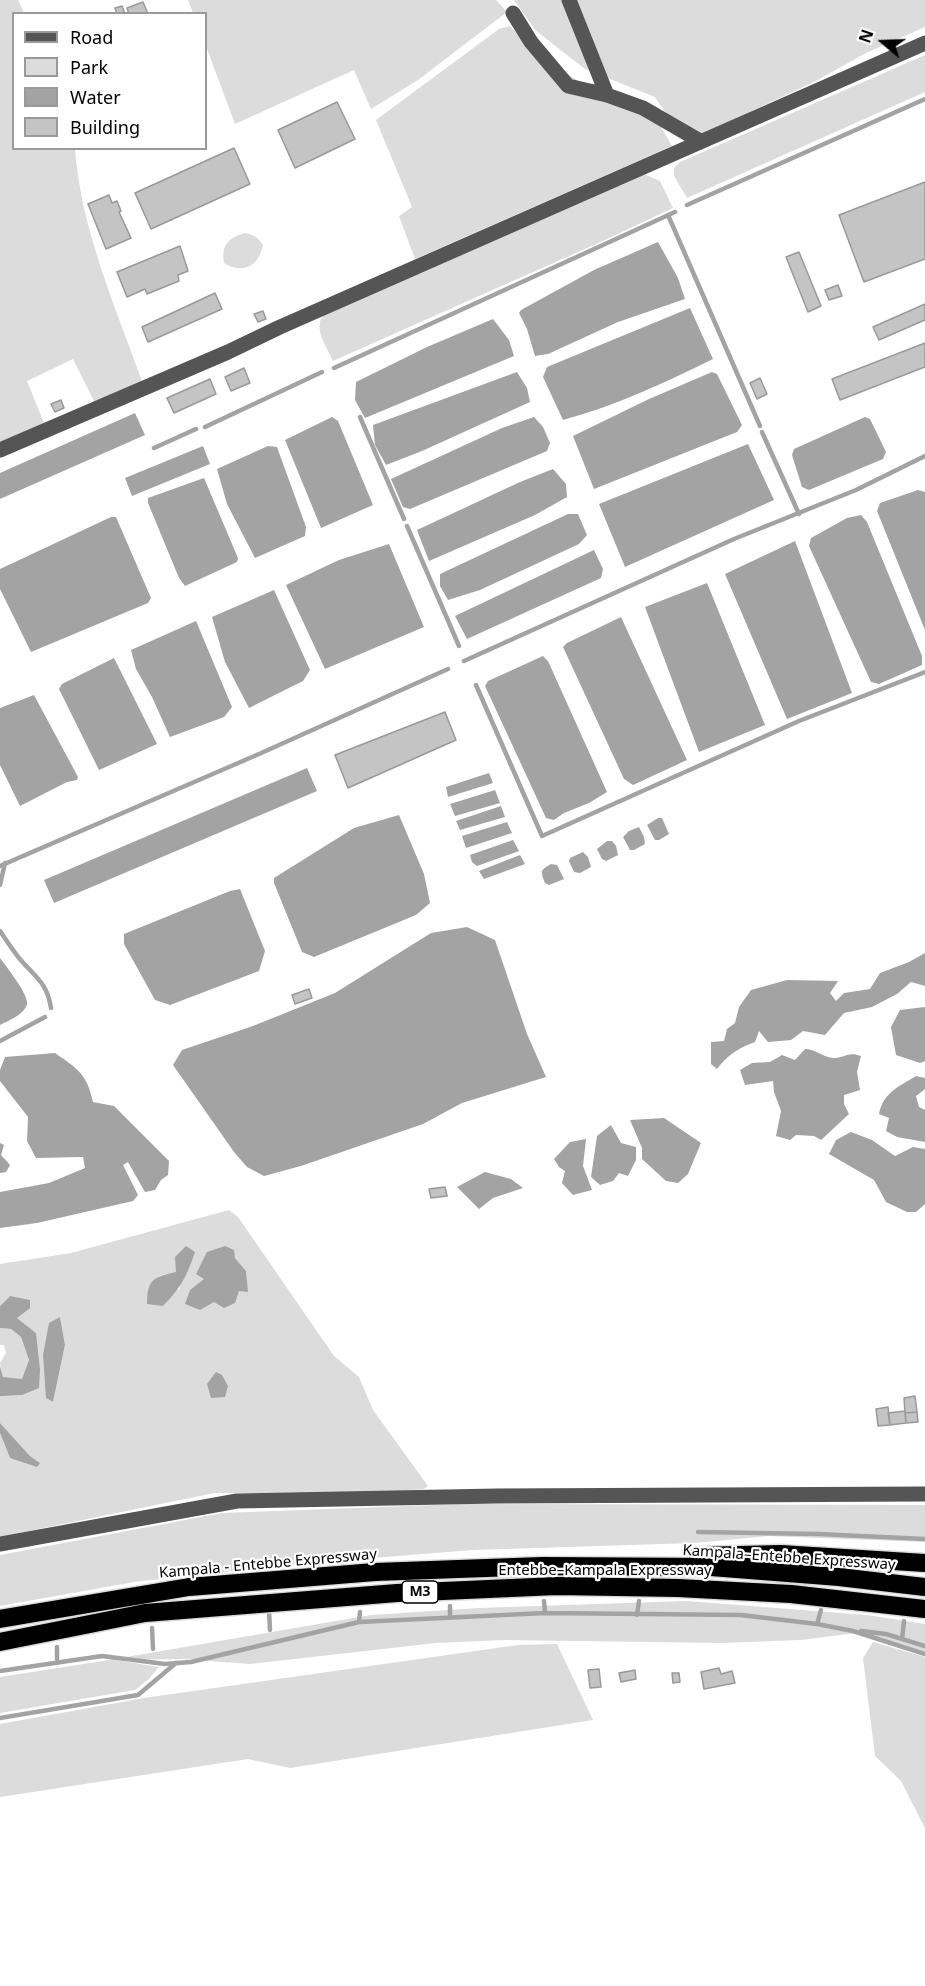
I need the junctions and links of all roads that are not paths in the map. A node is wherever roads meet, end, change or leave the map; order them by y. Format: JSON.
{"nodes":[{"id":1,"x":569,"y":0,"type":"edge"},
{"id":2,"x":513,"y":13,"type":"dead end"},
{"id":3,"x":925,"y":43,"type":"edge"},
{"id":4,"x":607,"y":95,"type":"junction"},
{"id":5,"x":700,"y":141,"type":"junction"},
{"id":6,"x":0,"y":450,"type":"edge"},
{"id":7,"x":925,"y":1494,"type":"edge"},
{"id":8,"x":0,"y":1544,"type":"edge"},
{"id":9,"x":925,"y":1563,"type":"edge"},
{"id":10,"x":542,"y":1566,"type":"junction"},
{"id":11,"x":925,"y":1587,"type":"edge"},
{"id":12,"x":925,"y":1609,"type":"edge"},
{"id":13,"x":0,"y":1619,"type":"edge"},
{"id":14,"x":0,"y":1642,"type":"edge"}],
"edges":[{"from":1,"to":4,"type":"street"},
{"from":2,"to":4,"type":"street"},
{"from":3,"to":5,"type":"street"},
{"from":4,"to":5,"type":"street"},
{"from":5,"to":6,"type":"street"},
{"from":7,"to":8,"type":"street"},
{"from":9,"to":10,"type":"highway"},
{"from":10,"to":11,"type":"highway","name":"Kampala–Entebbe Expressway","number":"M3"},
{"from":10,"to":13,"type":"highway","name":"Kampala - Entebbe Expressway","number":"M3"},
{"from":12,"to":14,"type":"highway","name":"Entebbe–Kampala Expressway","number":"M3"}]}
